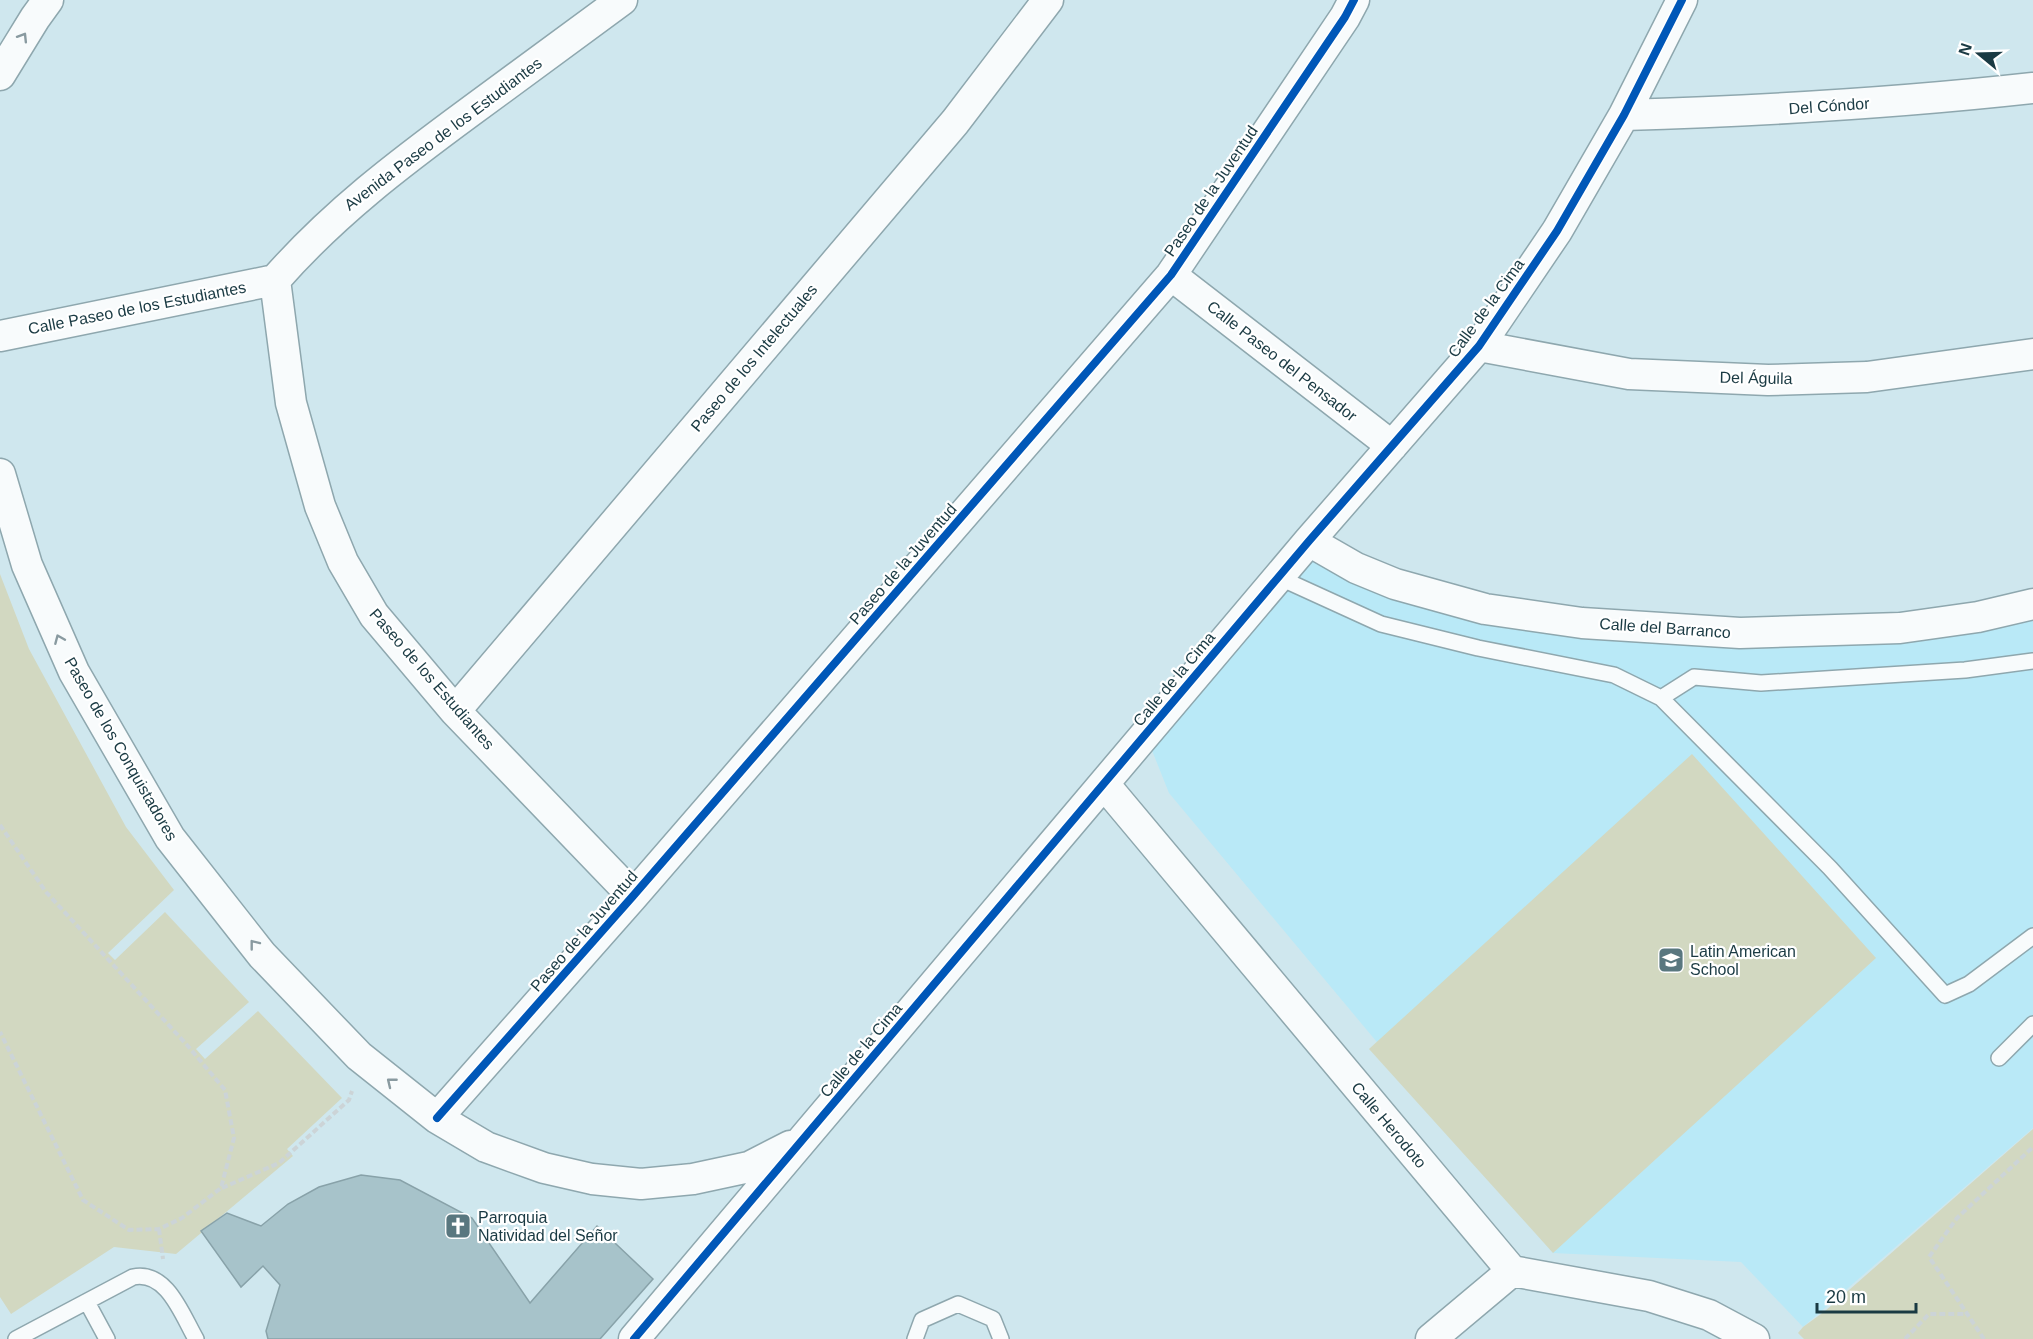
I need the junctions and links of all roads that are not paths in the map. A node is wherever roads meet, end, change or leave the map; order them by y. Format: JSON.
{"nodes":[{"id":1,"x":48,"y":0,"type":"edge"},
{"id":2,"x":622,"y":0,"type":"edge"},
{"id":3,"x":1048,"y":0,"type":"edge"},
{"id":4,"x":1354,"y":0,"type":"edge"},
{"id":5,"x":1682,"y":0,"type":"edge"},
{"id":6,"x":0,"y":75,"type":"edge"},
{"id":7,"x":2033,"y":88,"type":"edge"},
{"id":8,"x":1624,"y":115,"type":"junction"},
{"id":9,"x":1171,"y":275,"type":"junction"},
{"id":10,"x":275,"y":280,"type":"junction"},
{"id":11,"x":0,"y":336,"type":"edge"},
{"id":12,"x":1479,"y":346,"type":"junction"},
{"id":13,"x":2033,"y":354,"type":"edge"},
{"id":14,"x":1392,"y":446,"type":"junction"},
{"id":15,"x":0,"y":474,"type":"edge"},
{"id":16,"x":1308,"y":541,"type":"junction"},
{"id":17,"x":1278,"y":577,"type":"junction"},
{"id":18,"x":2033,"y":604,"type":"edge"},
{"id":19,"x":2033,"y":661,"type":"edge"},
{"id":20,"x":1661,"y":698,"type":"junction"},
{"id":21,"x":455,"y":711,"type":"junction"},
{"id":22,"x":1104,"y":784,"type":"junction"},
{"id":23,"x":633,"y":896,"type":"junction"},
{"id":24,"x":2033,"y":936,"type":"edge"},
{"id":25,"x":2033,"y":1024,"type":"edge"},
{"id":26,"x":1999,"y":1058,"type":"dead end"},
{"id":27,"x":437,"y":1118,"type":"junction"},
{"id":28,"x":804,"y":1138,"type":"junction"},
{"id":29,"x":1512,"y":1271,"type":"junction"},
{"id":30,"x":87,"y":1302,"type":"junction"},
{"id":31,"x":16,"y":1339,"type":"edge"},
{"id":32,"x":107,"y":1339,"type":"edge"},
{"id":33,"x":196,"y":1339,"type":"edge"},
{"id":34,"x":634,"y":1339,"type":"edge"},
{"id":35,"x":915,"y":1339,"type":"edge"},
{"id":36,"x":1001,"y":1339,"type":"edge"},
{"id":37,"x":1431,"y":1339,"type":"edge"},
{"id":38,"x":1754,"y":1339,"type":"edge"}],
"edges":[{"from":6,"to":1,"type":"street","one_way":true},
{"from":2,"to":10,"type":"street","name":"Avenida Paseo de los Estudiantes"},
{"from":3,"to":21,"type":"street","name":"Paseo de los Intelectuales"},
{"from":4,"to":9,"type":"street","name":"Paseo de la Juventud"},
{"from":5,"to":8,"type":"street","name":"Calle de la Cima"},
{"from":7,"to":8,"type":"street","name":"Del Cóndor"},
{"from":8,"to":12,"type":"street","name":"Calle de la Cima"},
{"from":9,"to":14,"type":"street","name":"Calle Paseo del Pensador"},
{"from":9,"to":23,"type":"street","name":"Paseo de la Juventud"},
{"from":10,"to":11,"type":"street","name":"Calle Paseo de los Estudiantes"},
{"from":10,"to":21,"type":"street","name":"Paseo de los Estudiantes"},
{"from":12,"to":13,"type":"street","name":"Del Águila"},
{"from":12,"to":14,"type":"street","name":"Calle de la Cima"},
{"from":14,"to":16,"type":"street","name":"Calle de la Cima"},
{"from":27,"to":15,"type":"street","name":"Paseo de los Conquistadores","one_way":true},
{"from":16,"to":17,"type":"street","name":"Calle de la Cima"},
{"from":16,"to":18,"type":"street","name":"Calle del Barranco"},
{"from":17,"to":20,"type":"lane"},
{"from":17,"to":22,"type":"street","name":"Calle de la Cima"},
{"from":19,"to":20,"type":"lane"},
{"from":20,"to":24,"type":"lane"},
{"from":21,"to":23,"type":"street","name":"Paseo de los Estudiantes"},
{"from":22,"to":28,"type":"street","name":"Calle de la Cima"},
{"from":22,"to":29,"type":"street","name":"Calle Herodoto"},
{"from":23,"to":27,"type":"street","name":"Paseo de la Juventud"},
{"from":25,"to":26,"type":"lane"},
{"from":27,"to":28,"type":"street","name":"Paseo de los Conquistadores"},
{"from":28,"to":34,"type":"street","name":"Calle de la Cima"},
{"from":29,"to":37,"type":"street"},
{"from":29,"to":38,"type":"street"},
{"from":30,"to":31,"type":"lane"},
{"from":30,"to":32,"type":"lane"},
{"from":30,"to":33,"type":"lane"},
{"from":35,"to":36,"type":"lane"}]}
